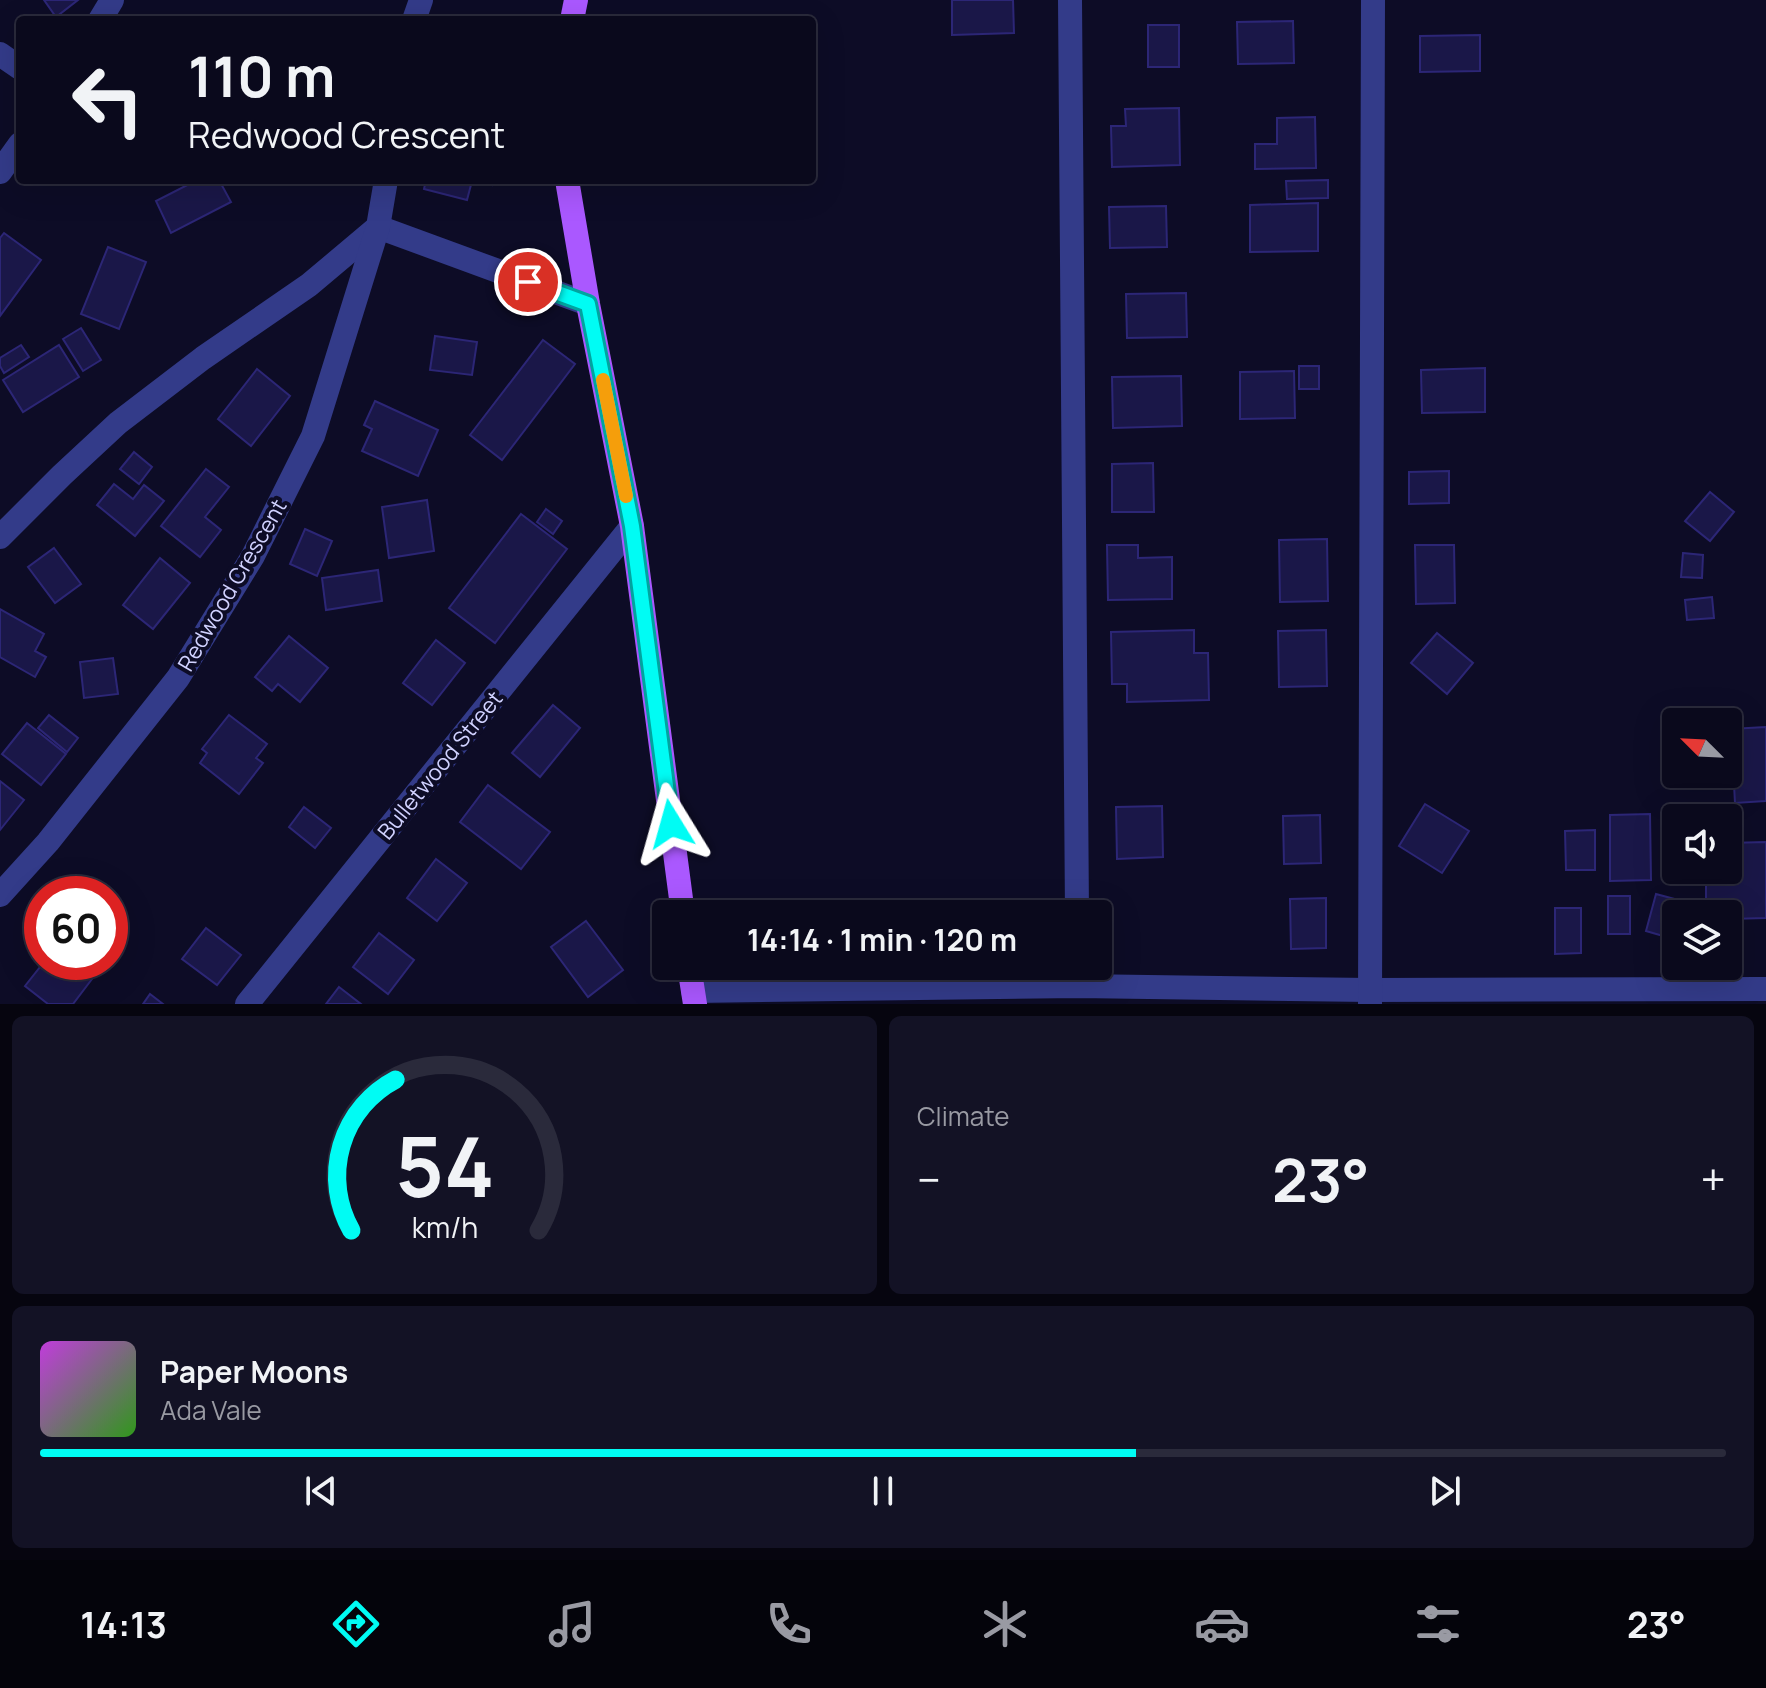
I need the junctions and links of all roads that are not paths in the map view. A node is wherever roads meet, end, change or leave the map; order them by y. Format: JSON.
{"nodes":[{"id":1,"x":1070,"y":0,"type":"edge"},
{"id":2,"x":1373,"y":0,"type":"edge"},
{"id":3,"x":16,"y":150,"type":"edge"},
{"id":4,"x":0,"y":172,"type":"edge"},
{"id":5,"x":385,"y":184,"type":"edge"},
{"id":6,"x":568,"y":184,"type":"edge"},
{"id":7,"x":378,"y":227,"type":"junction"},
{"id":8,"x":588,"y":304,"type":"junction"},
{"id":9,"x":632,"y":526,"type":"junction"},
{"id":10,"x":0,"y":537,"type":"edge"},
{"id":11,"x":0,"y":895,"type":"edge"},
{"id":12,"x":681,"y":900,"type":"edge"},
{"id":13,"x":1077,"y":900,"type":"edge"},
{"id":14,"x":1112,"y":978,"type":"edge"},
{"id":15,"x":1008,"y":980,"type":"edge"},
{"id":16,"x":1766,"y":989,"type":"edge"},
{"id":17,"x":1650,"y":996,"type":"edge"},
{"id":18,"x":1370,"y":997,"type":"edge"},
{"id":19,"x":694,"y":998,"type":"edge"},
{"id":20,"x":247,"y":1004,"type":"edge"}],
"edges":[{"from":1,"to":13,"type":"street"},
{"from":2,"to":18,"type":"street"},
{"from":3,"to":4,"type":"street"},
{"from":5,"to":7,"type":"street","name":"Redwood Crescent"},
{"from":6,"to":8,"type":"main road"},
{"from":7,"to":8,"type":"street"},
{"from":7,"to":10,"type":"street"},
{"from":7,"to":11,"type":"street","name":"Redwood Crescent"},
{"from":8,"to":9,"type":"main road"},
{"from":9,"to":12,"type":"main road"},
{"from":9,"to":20,"type":"street","name":"Bulletwood Street"},
{"from":14,"to":18,"type":"street"},
{"from":15,"to":19,"type":"street"},
{"from":16,"to":17,"type":"street"},
{"from":17,"to":18,"type":"street"}]}
